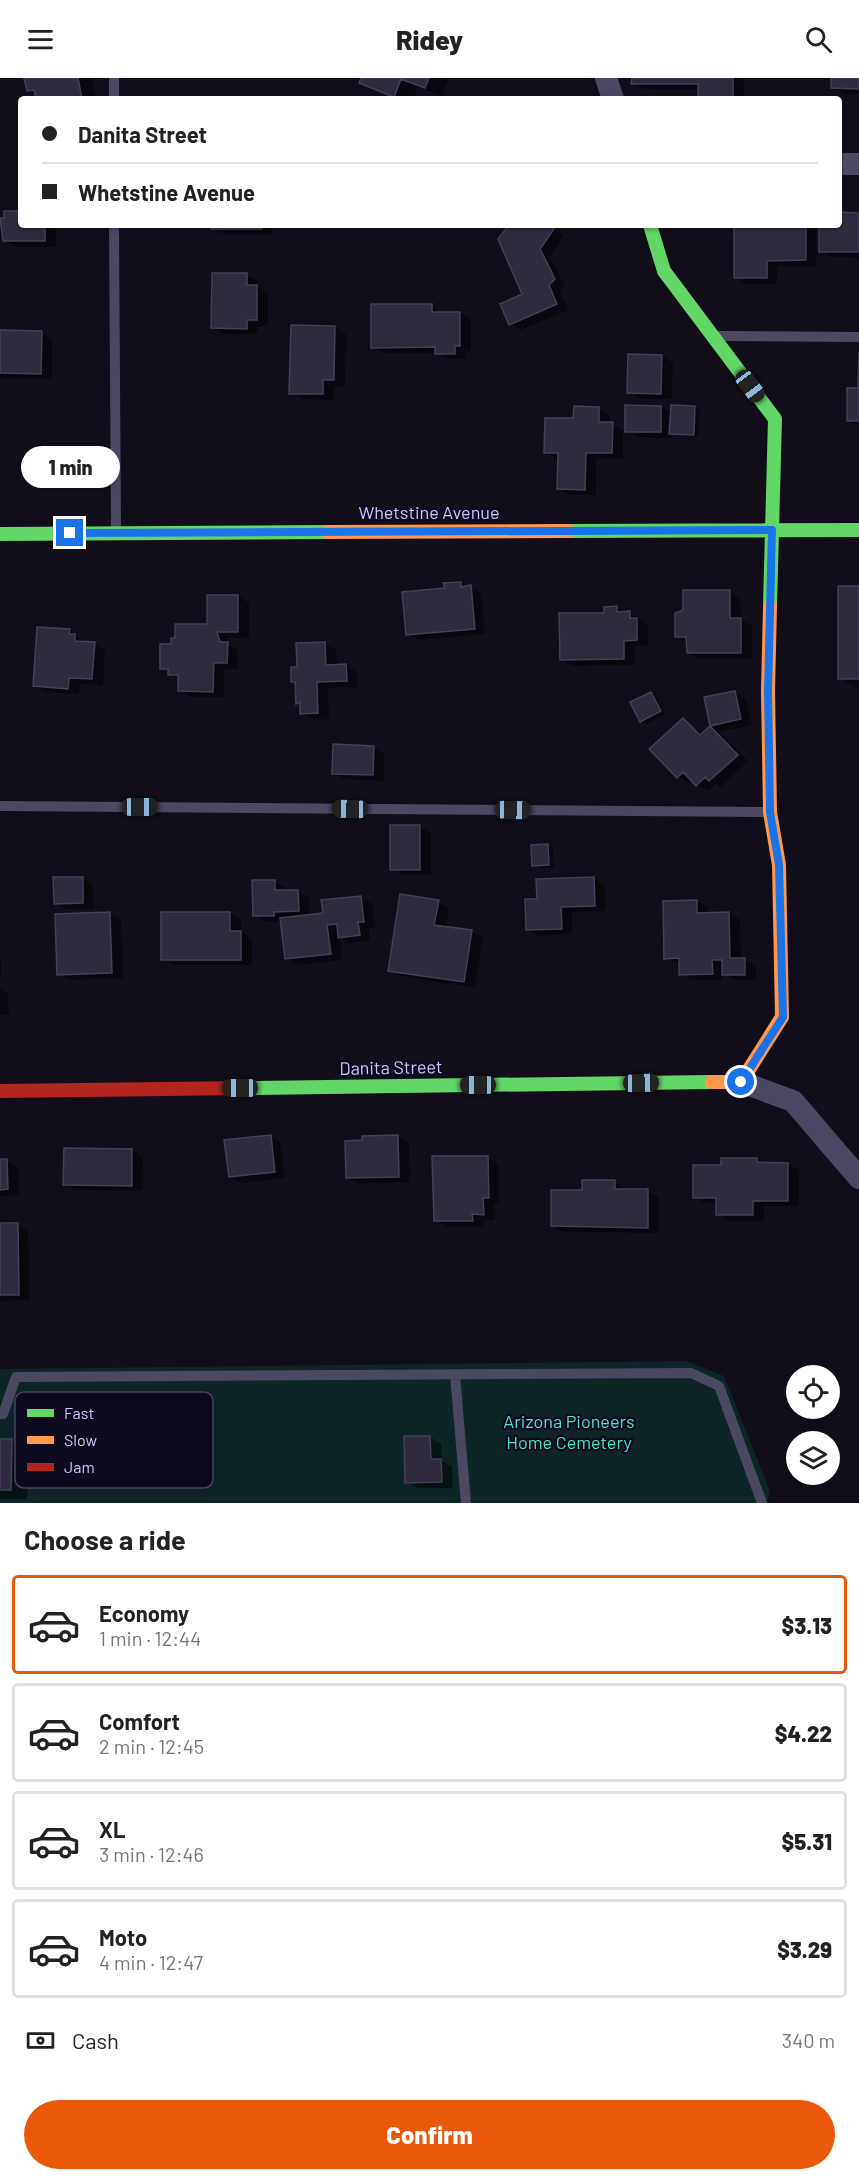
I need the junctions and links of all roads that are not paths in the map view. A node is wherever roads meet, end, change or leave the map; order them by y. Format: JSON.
{"nodes":[{"id":1,"x":114,"y":78,"type":"edge"},
{"id":2,"x":606,"y":78,"type":"edge"},
{"id":3,"x":114,"y":96,"type":"edge"},
{"id":4,"x":611,"y":96,"type":"edge"},
{"id":5,"x":842,"y":164,"type":"edge"},
{"id":6,"x":859,"y":164,"type":"edge"},
{"id":7,"x":114,"y":228,"type":"edge"},
{"id":8,"x":651,"y":228,"type":"edge"},
{"id":9,"x":712,"y":336,"type":"junction"},
{"id":10,"x":859,"y":337,"type":"edge"},
{"id":11,"x":772,"y":530,"type":"junction"},
{"id":12,"x":859,"y":530,"type":"edge"},
{"id":13,"x":116,"y":533,"type":"junction"},
{"id":14,"x":0,"y":534,"type":"edge"},
{"id":15,"x":0,"y":806,"type":"edge"},
{"id":16,"x":770,"y":812,"type":"junction"},
{"id":17,"x":741,"y":1082,"type":"junction"},
{"id":18,"x":0,"y":1091,"type":"edge"},
{"id":19,"x":859,"y":1178,"type":"edge"},
{"id":20,"x":455,"y":1375,"type":"junction"},
{"id":21,"x":0,"y":1414,"type":"edge"},
{"id":22,"x":466,"y":1503,"type":"edge"},
{"id":23,"x":762,"y":1503,"type":"edge"}],
"edges":[{"from":1,"to":3,"type":"lane"},
{"from":2,"to":4,"type":"street"},
{"from":5,"to":6,"type":"street"},
{"from":7,"to":13,"type":"lane"},
{"from":8,"to":9,"type":"street"},
{"from":9,"to":10,"type":"lane"},
{"from":9,"to":11,"type":"street"},
{"from":11,"to":12,"type":"street","name":"Whetstine Avenue"},
{"from":11,"to":13,"type":"street","name":"Whetstine Avenue"},
{"from":11,"to":16,"type":"street"},
{"from":13,"to":14,"type":"street","name":"Whetstine Avenue"},
{"from":15,"to":16,"type":"lane"},
{"from":16,"to":17,"type":"street"},
{"from":17,"to":18,"type":"street","name":"Danita Street"},
{"from":17,"to":19,"type":"street"},
{"from":20,"to":21,"type":"lane"},
{"from":20,"to":22,"type":"lane"},
{"from":20,"to":23,"type":"lane"}]}
